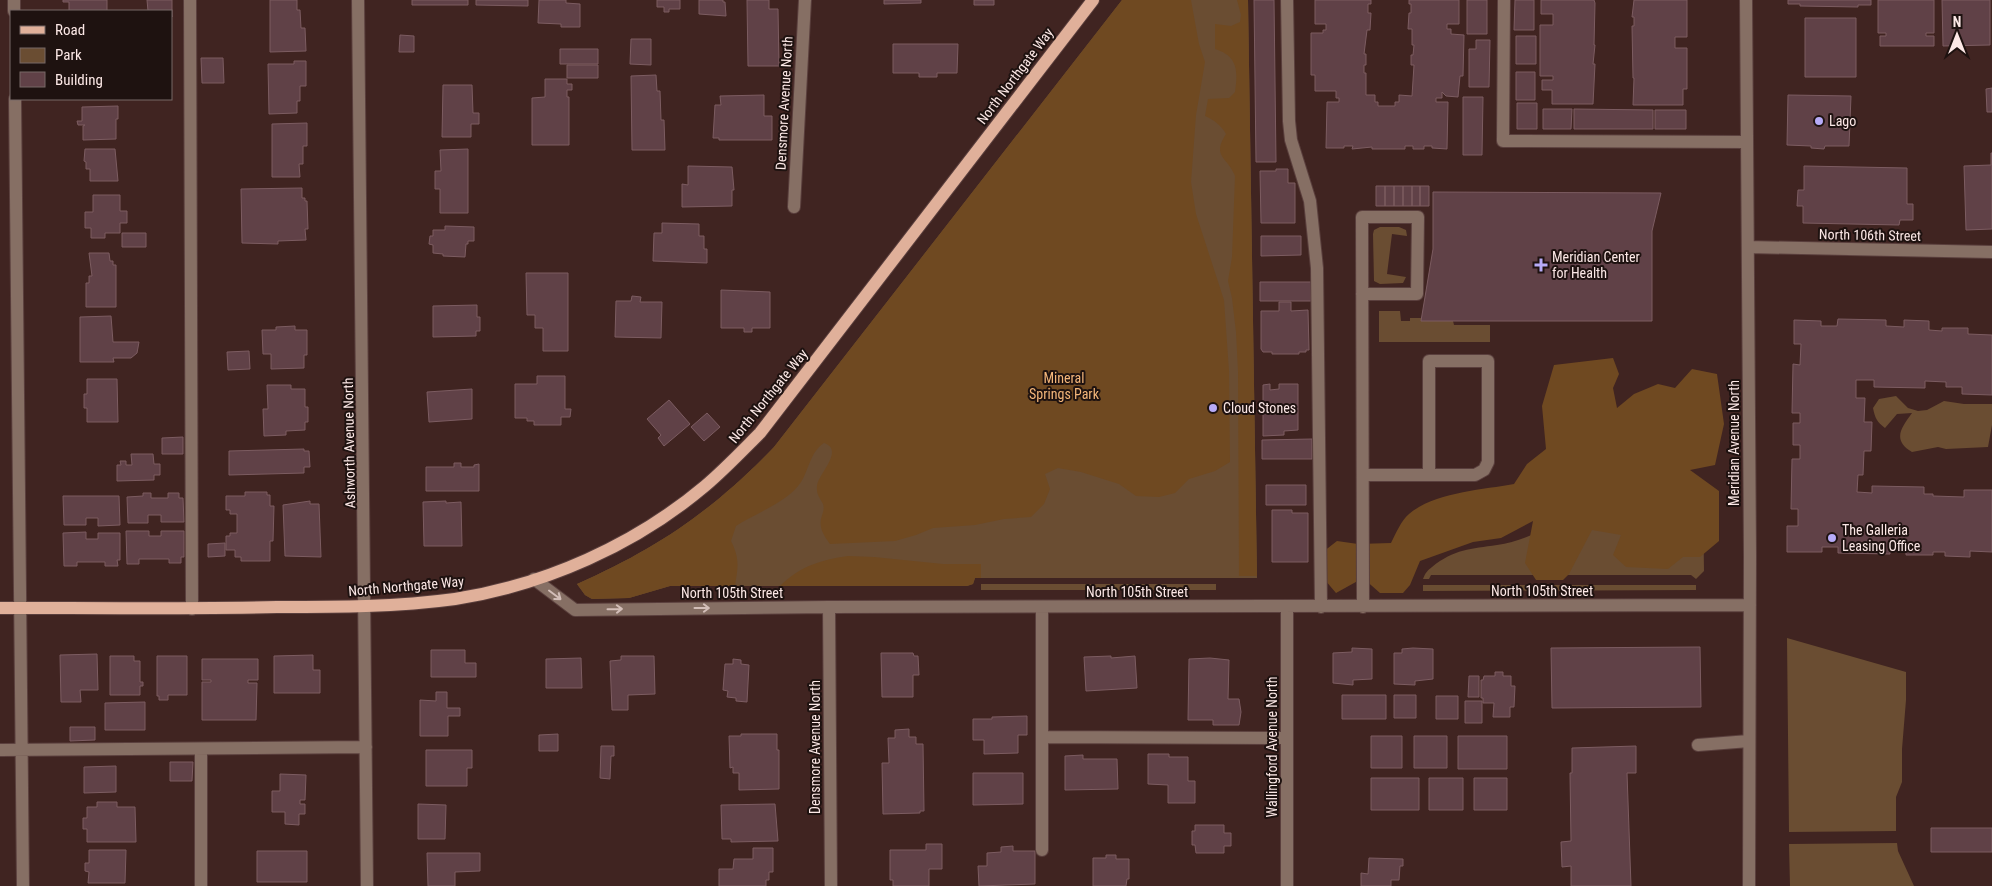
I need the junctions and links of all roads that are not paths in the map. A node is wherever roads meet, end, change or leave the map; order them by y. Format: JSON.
{"nodes":[{"id":1,"x":190,"y":0,"type":"edge"},
{"id":2,"x":358,"y":0,"type":"edge"},
{"id":3,"x":805,"y":0,"type":"edge"},
{"id":4,"x":1093,"y":0,"type":"edge"},
{"id":5,"x":1288,"y":0,"type":"edge"},
{"id":6,"x":1504,"y":0,"type":"edge"},
{"id":7,"x":1746,"y":0,"type":"edge"},
{"id":8,"x":15,"y":100,"type":"edge"},
{"id":9,"x":1747,"y":142,"type":"junction"},
{"id":10,"x":794,"y":207,"type":"dead end"},
{"id":11,"x":1748,"y":248,"type":"junction"},
{"id":12,"x":1992,"y":252,"type":"edge"},
{"id":13,"x":1362,"y":294,"type":"junction"},
{"id":14,"x":1363,"y":475,"type":"junction"},
{"id":15,"x":1429,"y":475,"type":"junction"},
{"id":16,"x":534,"y":580,"type":"junction"},
{"id":17,"x":1750,"y":605,"type":"junction"},
{"id":18,"x":365,"y":606,"type":"junction"},
{"id":19,"x":829,"y":607,"type":"junction"},
{"id":20,"x":1042,"y":607,"type":"junction"},
{"id":21,"x":1287,"y":607,"type":"junction"},
{"id":22,"x":1321,"y":607,"type":"junction"},
{"id":23,"x":1364,"y":607,"type":"junction"},
{"id":24,"x":0,"y":608,"type":"edge"},
{"id":25,"x":19,"y":608,"type":"junction"},
{"id":26,"x":192,"y":609,"type":"junction"},
{"id":27,"x":1042,"y":737,"type":"junction"},
{"id":28,"x":1286,"y":738,"type":"junction"},
{"id":29,"x":1749,"y":741,"type":"junction"},
{"id":30,"x":1698,"y":745,"type":"dead end"},
{"id":31,"x":366,"y":747,"type":"junction"},
{"id":32,"x":201,"y":749,"type":"junction"},
{"id":33,"x":0,"y":750,"type":"edge"},
{"id":34,"x":22,"y":750,"type":"junction"},
{"id":35,"x":1042,"y":850,"type":"dead end"},
{"id":36,"x":22,"y":886,"type":"edge"},
{"id":37,"x":201,"y":886,"type":"edge"},
{"id":38,"x":367,"y":886,"type":"edge"},
{"id":39,"x":831,"y":886,"type":"edge"},
{"id":40,"x":1286,"y":886,"type":"edge"},
{"id":41,"x":1749,"y":886,"type":"edge"}],
"edges":[{"from":1,"to":26,"type":"street"},
{"from":2,"to":18,"type":"street","name":"Ashworth Avenue North"},
{"from":3,"to":10,"type":"street","name":"Densmore Avenue North"},
{"from":4,"to":16,"type":"main road","name":"North Northgate Way"},
{"from":5,"to":22,"type":"street"},
{"from":6,"to":9,"type":"street"},
{"from":7,"to":9,"type":"street","name":"Meridian Avenue North"},
{"from":8,"to":25,"type":"street"},
{"from":9,"to":11,"type":"street","name":"Meridian Avenue North"},
{"from":11,"to":12,"type":"street","name":"North 106th Street"},
{"from":11,"to":17,"type":"street","name":"Meridian Avenue North"},
{"from":13,"to":13,"type":"street"},
{"from":13,"to":14,"type":"street"},
{"from":14,"to":15,"type":"street"},
{"from":14,"to":23,"type":"street"},
{"from":15,"to":15,"type":"street"},
{"from":16,"to":18,"type":"main road","name":"North Northgate Way"},
{"from":16,"to":19,"type":"street","name":"North 105th Street","one_way":true},
{"from":17,"to":23,"type":"street","name":"North 105th Street"},
{"from":17,"to":29,"type":"street","name":"Meridian Avenue North"},
{"from":18,"to":26,"type":"main road","name":"North Northgate Way"},
{"from":18,"to":31,"type":"street","name":"Ashworth Avenue North"},
{"from":19,"to":20,"type":"street","name":"North 105th Street"},
{"from":19,"to":39,"type":"street","name":"Densmore Avenue North"},
{"from":20,"to":21,"type":"street","name":"North 105th Street"},
{"from":20,"to":27,"type":"street"},
{"from":21,"to":22,"type":"street","name":"North 105th Street"},
{"from":21,"to":28,"type":"street","name":"Wallingford Avenue North"},
{"from":22,"to":23,"type":"street","name":"North 105th Street"},
{"from":24,"to":25,"type":"main road","name":"North Northgate Way"},
{"from":25,"to":26,"type":"main road","name":"North Northgate Way"},
{"from":25,"to":34,"type":"street"},
{"from":27,"to":28,"type":"street"},
{"from":27,"to":35,"type":"street"},
{"from":28,"to":40,"type":"street","name":"Wallingford Avenue North"},
{"from":29,"to":30,"type":"street"},
{"from":29,"to":41,"type":"street","name":"Meridian Avenue North"},
{"from":31,"to":32,"type":"street"},
{"from":31,"to":38,"type":"street","name":"Ashworth Avenue North"},
{"from":32,"to":34,"type":"street"},
{"from":32,"to":37,"type":"street"},
{"from":33,"to":34,"type":"street"},
{"from":34,"to":36,"type":"street"}]}
